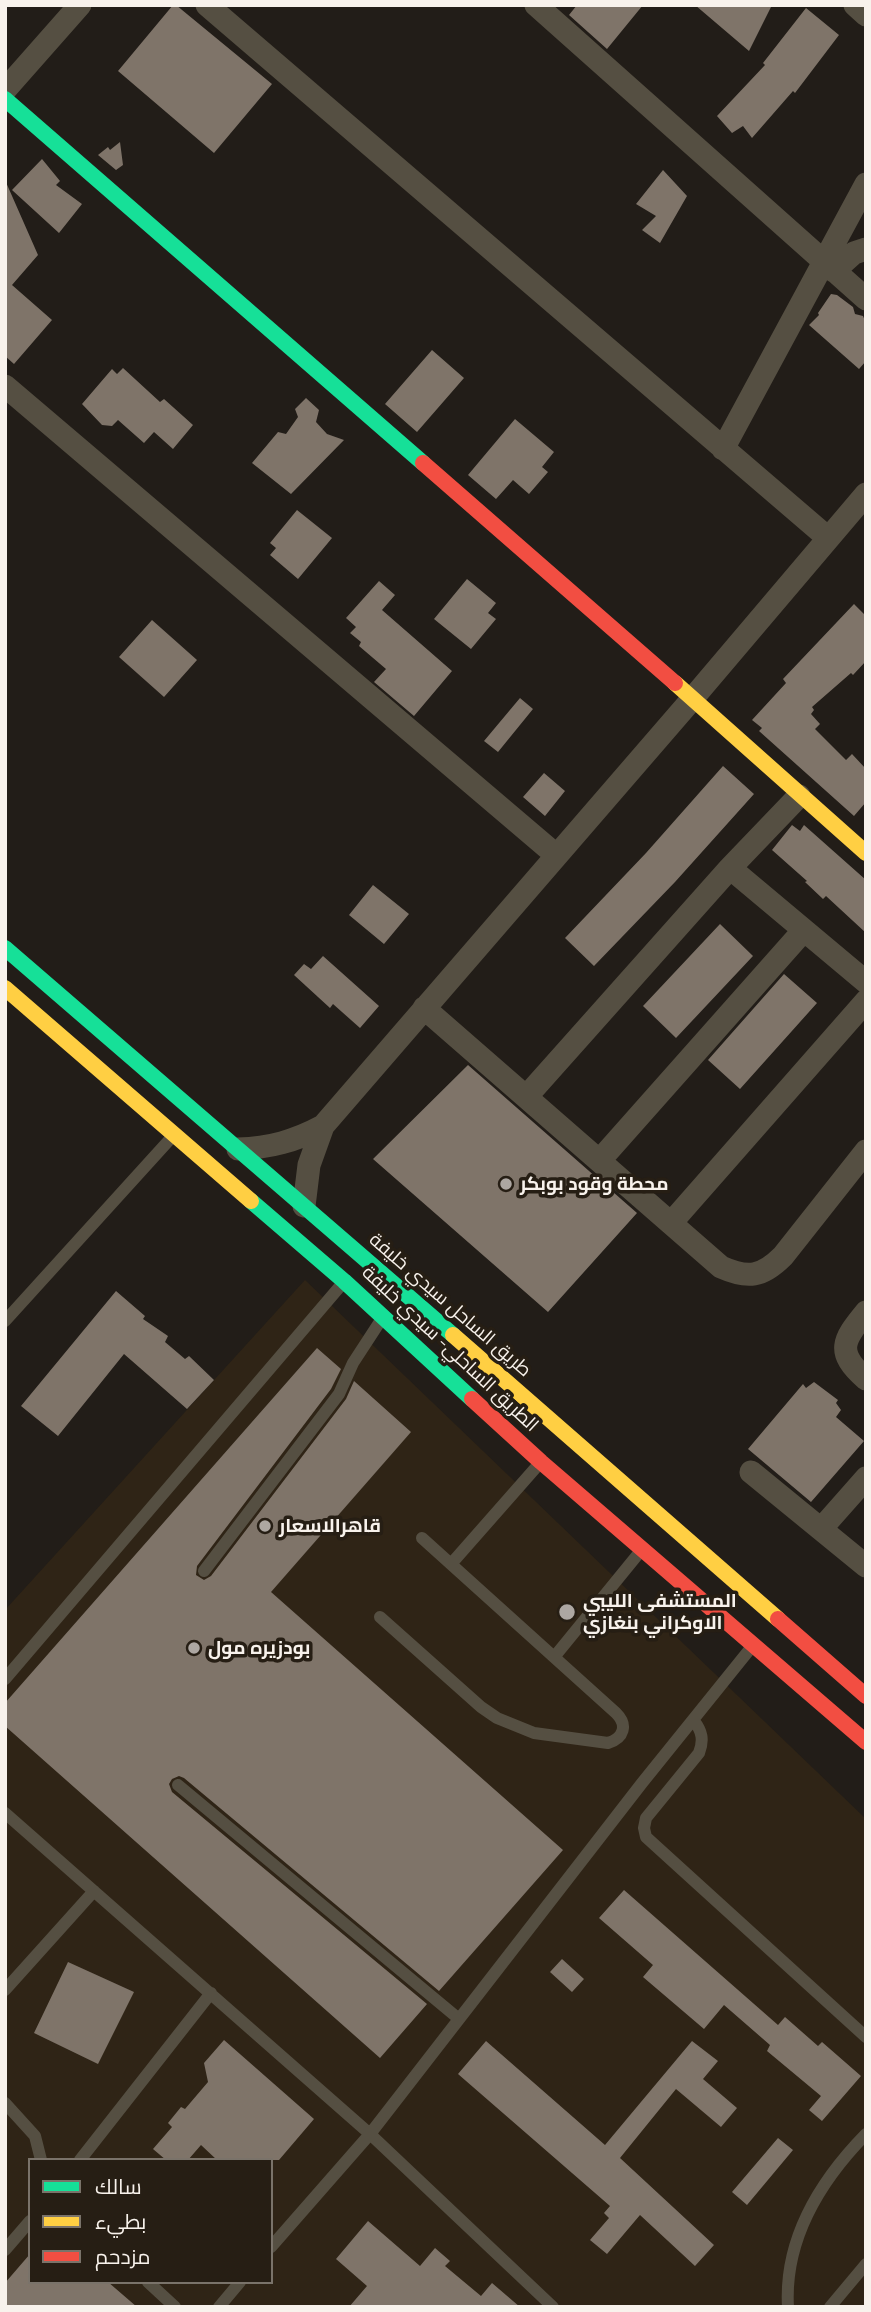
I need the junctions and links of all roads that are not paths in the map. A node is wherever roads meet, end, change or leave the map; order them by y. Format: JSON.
{"nodes":[{"id":1,"x":207,"y":5,"type":"edge"},
{"id":2,"x":536,"y":5,"type":"edge"},
{"id":3,"x":855,"y":5,"type":"edge"},
{"id":4,"x":76,"y":7,"type":"edge"},
{"id":5,"x":866,"y":15,"type":"edge"},
{"id":6,"x":5,"y":90,"type":"edge"},
{"id":7,"x":5,"y":99,"type":"edge"},
{"id":8,"x":866,"y":184,"type":"edge"},
{"id":9,"x":866,"y":249,"type":"edge"},
{"id":10,"x":829,"y":266,"type":"junction"},
{"id":11,"x":866,"y":299,"type":"edge"},
{"id":12,"x":5,"y":386,"type":"edge"},
{"id":13,"x":723,"y":449,"type":"junction"},
{"id":14,"x":866,"y":494,"type":"edge"},
{"id":15,"x":828,"y":538,"type":"junction"},
{"id":16,"x":693,"y":698,"type":"junction"},
{"id":17,"x":799,"y":796,"type":"junction"},
{"id":18,"x":861,"y":840,"type":"edge"},
{"id":19,"x":556,"y":855,"type":"junction"},
{"id":20,"x":730,"y":868,"type":"junction"},
{"id":21,"x":804,"y":930,"type":"junction"},
{"id":22,"x":5,"y":948,"type":"edge"},
{"id":23,"x":866,"y":982,"type":"edge"},
{"id":24,"x":5,"y":988,"type":"edge"},
{"id":25,"x":866,"y":1001,"type":"edge"},
{"id":26,"x":424,"y":1008,"type":"junction"},
{"id":27,"x":526,"y":1097,"type":"junction"},
{"id":28,"x":323,"y":1126,"type":"junction"},
{"id":29,"x":174,"y":1134,"type":"junction"},
{"id":30,"x":238,"y":1149,"type":"junction"},
{"id":31,"x":866,"y":1151,"type":"edge"},
{"id":32,"x":600,"y":1160,"type":"junction"},
{"id":33,"x":304,"y":1206,"type":"junction"},
{"id":34,"x":671,"y":1223,"type":"junction"},
{"id":35,"x":345,"y":1281,"type":"junction"},
{"id":36,"x":866,"y":1312,"type":"edge"},
{"id":37,"x":383,"y":1317,"type":"junction"},
{"id":38,"x":5,"y":1321,"type":"edge"},
{"id":39,"x":866,"y":1379,"type":"edge"},
{"id":40,"x":541,"y":1462,"type":"junction"},
{"id":41,"x":751,"y":1472,"type":"dead end"},
{"id":42,"x":866,"y":1478,"type":"edge"},
{"id":43,"x":821,"y":1529,"type":"junction"},
{"id":44,"x":422,"y":1538,"type":"dead end"},
{"id":45,"x":642,"y":1548,"type":"junction"},
{"id":46,"x":451,"y":1564,"type":"junction"},
{"id":47,"x":866,"y":1566,"type":"edge"},
{"id":48,"x":204,"y":1571,"type":"dead end"},
{"id":49,"x":380,"y":1617,"type":"dead end"},
{"id":50,"x":754,"y":1645,"type":"junction"},
{"id":51,"x":555,"y":1656,"type":"junction"},
{"id":52,"x":5,"y":1679,"type":"edge"},
{"id":53,"x":866,"y":1696,"type":"edge"},
{"id":54,"x":694,"y":1720,"type":"junction"},
{"id":55,"x":866,"y":1742,"type":"edge"},
{"id":56,"x":178,"y":1785,"type":"dead end"},
{"id":57,"x":5,"y":1813,"type":"edge"},
{"id":58,"x":94,"y":1891,"type":"junction"},
{"id":59,"x":5,"y":1990,"type":"edge"},
{"id":60,"x":211,"y":1993,"type":"junction"},
{"id":61,"x":459,"y":2020,"type":"junction"},
{"id":62,"x":866,"y":2037,"type":"edge"},
{"id":63,"x":5,"y":2103,"type":"edge"},
{"id":64,"x":370,"y":2134,"type":"junction"},
{"id":65,"x":866,"y":2134,"type":"edge"},
{"id":66,"x":40,"y":2158,"type":"edge"},
{"id":67,"x":82,"y":2158,"type":"edge"},
{"id":68,"x":28,"y":2223,"type":"edge"},
{"id":69,"x":273,"y":2245,"type":"edge"},
{"id":70,"x":5,"y":2250,"type":"edge"},
{"id":71,"x":866,"y":2264,"type":"edge"},
{"id":72,"x":150,"y":2284,"type":"edge"},
{"id":73,"x":238,"y":2284,"type":"edge"},
{"id":74,"x":175,"y":2307,"type":"edge"},
{"id":75,"x":219,"y":2307,"type":"edge"},
{"id":76,"x":553,"y":2307,"type":"edge"},
{"id":77,"x":788,"y":2307,"type":"edge"},
{"id":78,"x":830,"y":2307,"type":"edge"}],
"edges":[{"from":1,"to":13,"type":"street"},
{"from":2,"to":10,"type":"street"},
{"from":3,"to":5,"type":"street"},
{"from":4,"to":6,"type":"street"},
{"from":7,"to":16,"type":"main road"},
{"from":8,"to":10,"type":"street"},
{"from":9,"to":10,"type":"street"},
{"from":10,"to":11,"type":"street"},
{"from":10,"to":13,"type":"street"},
{"from":12,"to":19,"type":"street"},
{"from":13,"to":15,"type":"street"},
{"from":14,"to":15,"type":"street"},
{"from":15,"to":16,"type":"street"},
{"from":16,"to":17,"type":"main road"},
{"from":16,"to":19,"type":"street"},
{"from":17,"to":18,"type":"main road"},
{"from":17,"to":20,"type":"street"},
{"from":19,"to":26,"type":"street"},
{"from":20,"to":21,"type":"street"},
{"from":20,"to":27,"type":"street"},
{"from":21,"to":23,"type":"street"},
{"from":21,"to":32,"type":"street"},
{"from":22,"to":30,"type":"main road","name":"طريق الساحل سيدي خليفة"},
{"from":24,"to":29,"type":"main road","name":"الطريق الساحلي- سيدي خليفة"},
{"from":25,"to":34,"type":"street"},
{"from":26,"to":27,"type":"street"},
{"from":26,"to":28,"type":"street"},
{"from":27,"to":32,"type":"street"},
{"from":28,"to":30,"type":"street"},
{"from":28,"to":33,"type":"street"},
{"from":29,"to":35,"type":"main road","name":"الطريق الساحلي- سيدي خليفة"},
{"from":29,"to":38,"type":"lane"},
{"from":30,"to":33,"type":"main road","name":"طريق الساحل سيدي خليفة"},
{"from":31,"to":34,"type":"street"},
{"from":32,"to":34,"type":"street"},
{"from":33,"to":53,"type":"main road","name":"طريق الساحل سيدي خليفة"},
{"from":35,"to":37,"type":"main road","name":"الطريق الساحلي- سيدي خليفة"},
{"from":35,"to":52,"type":"lane"},
{"from":36,"to":39,"type":"street"},
{"from":37,"to":40,"type":"main road","name":"الطريق الساحلي- سيدي خليفة"},
{"from":37,"to":48,"type":"lane"},
{"from":40,"to":45,"type":"main road","name":"الطريق الساحلي- سيدي خليفة"},
{"from":40,"to":46,"type":"lane"},
{"from":41,"to":43,"type":"street"},
{"from":42,"to":43,"type":"street"},
{"from":43,"to":47,"type":"street"},
{"from":44,"to":46,"type":"lane"},
{"from":45,"to":50,"type":"main road","name":"الطريق الساحلي- سيدي خليفة"},
{"from":45,"to":51,"type":"lane"},
{"from":46,"to":51,"type":"lane"},
{"from":49,"to":51,"type":"lane"},
{"from":50,"to":54,"type":"lane"},
{"from":50,"to":55,"type":"main road","name":"الطريق الساحلي- سيدي خليفة"},
{"from":54,"to":61,"type":"lane"},
{"from":54,"to":62,"type":"lane"},
{"from":56,"to":61,"type":"lane"},
{"from":57,"to":58,"type":"lane"},
{"from":58,"to":59,"type":"lane"},
{"from":58,"to":60,"type":"lane"},
{"from":60,"to":64,"type":"lane"},
{"from":60,"to":67,"type":"lane"},
{"from":61,"to":64,"type":"lane"},
{"from":63,"to":66,"type":"lane"},
{"from":64,"to":69,"type":"lane"},
{"from":64,"to":76,"type":"lane"},
{"from":65,"to":77,"type":"lane"},
{"from":68,"to":70,"type":"lane"},
{"from":71,"to":78,"type":"lane"},
{"from":72,"to":74,"type":"lane"},
{"from":73,"to":75,"type":"lane"}]}
